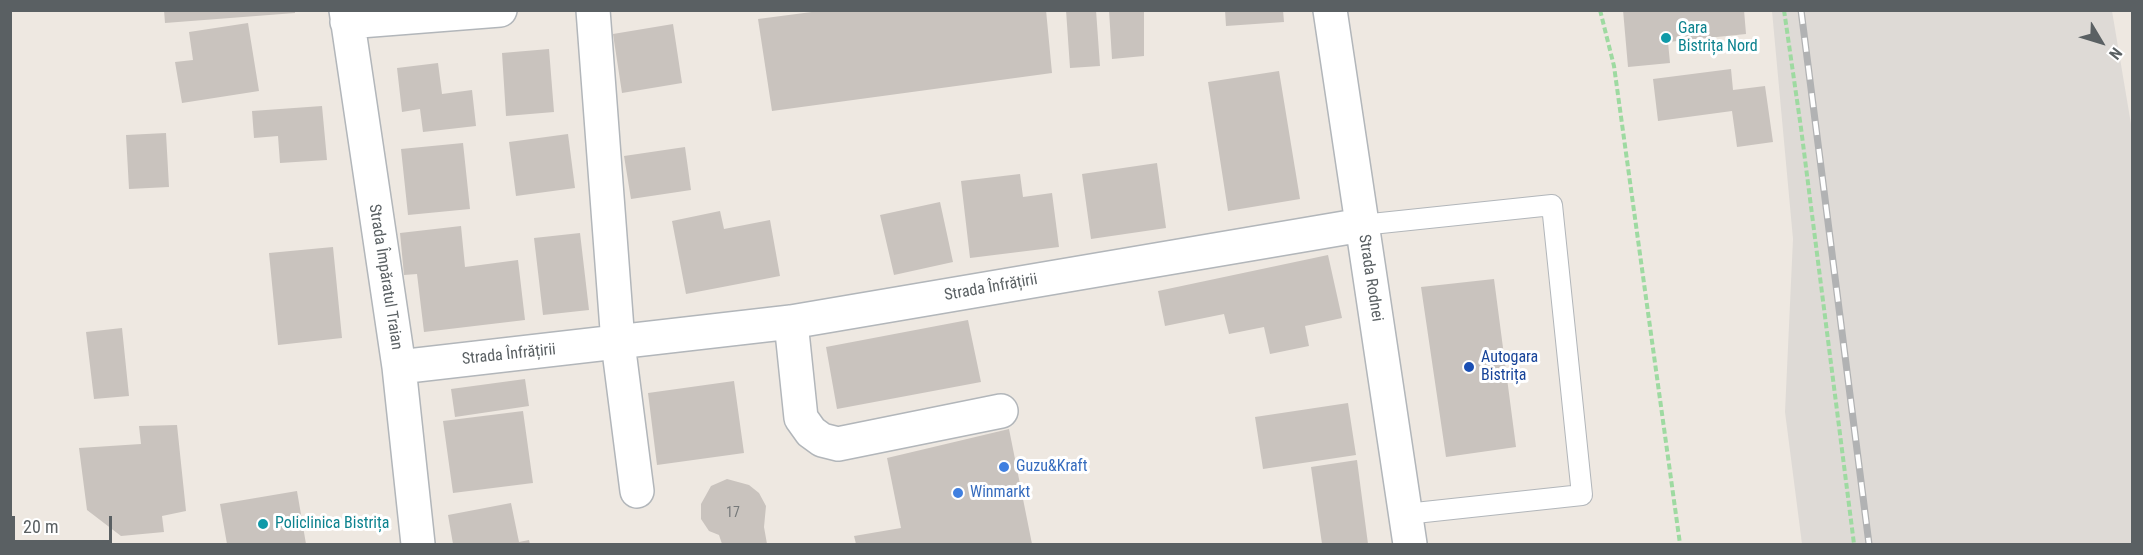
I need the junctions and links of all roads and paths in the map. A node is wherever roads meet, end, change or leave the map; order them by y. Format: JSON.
{"nodes":[{"id":1,"x":500,"y":10,"type":"edge"},
{"id":2,"x":592,"y":10,"type":"edge"},
{"id":3,"x":1330,"y":10,"type":"edge"},
{"id":4,"x":1600,"y":10,"type":"edge"},
{"id":5,"x":1784,"y":10,"type":"edge"},
{"id":6,"x":346,"y":16,"type":"edge"},
{"id":7,"x":1362,"y":225,"type":"junction"},
{"id":8,"x":791,"y":322,"type":"junction"},
{"id":9,"x":618,"y":343,"type":"junction"},
{"id":10,"x":399,"y":367,"type":"junction"},
{"id":11,"x":1001,"y":411,"type":"dead end"},
{"id":12,"x":637,"y":491,"type":"dead end"},
{"id":13,"x":1408,"y":529,"type":"edge"},
{"id":14,"x":418,"y":544,"type":"edge"},
{"id":15,"x":1680,"y":544,"type":"edge"},
{"id":16,"x":1854,"y":544,"type":"edge"}],
"edges":[{"from":1,"to":6,"type":"street"},
{"from":2,"to":9,"type":"street"},
{"from":3,"to":7,"type":"street","name":"Strada Rodnei"},
{"from":4,"to":15,"type":"path"},
{"from":5,"to":16,"type":"path"},
{"from":6,"to":10,"type":"street","name":"Strada Împăratul Traian"},
{"from":7,"to":8,"type":"street","name":"Strada Înfrățirii"},
{"from":7,"to":13,"type":"street","name":"Strada Rodnei"},
{"from":7,"to":13,"type":"lane"},
{"from":8,"to":9,"type":"street","name":"Strada Înfrățirii"},
{"from":8,"to":11,"type":"street"},
{"from":9,"to":10,"type":"street","name":"Strada Înfrățirii"},
{"from":9,"to":12,"type":"street"},
{"from":10,"to":14,"type":"street","name":"Strada Împăratul Traian"}]}
